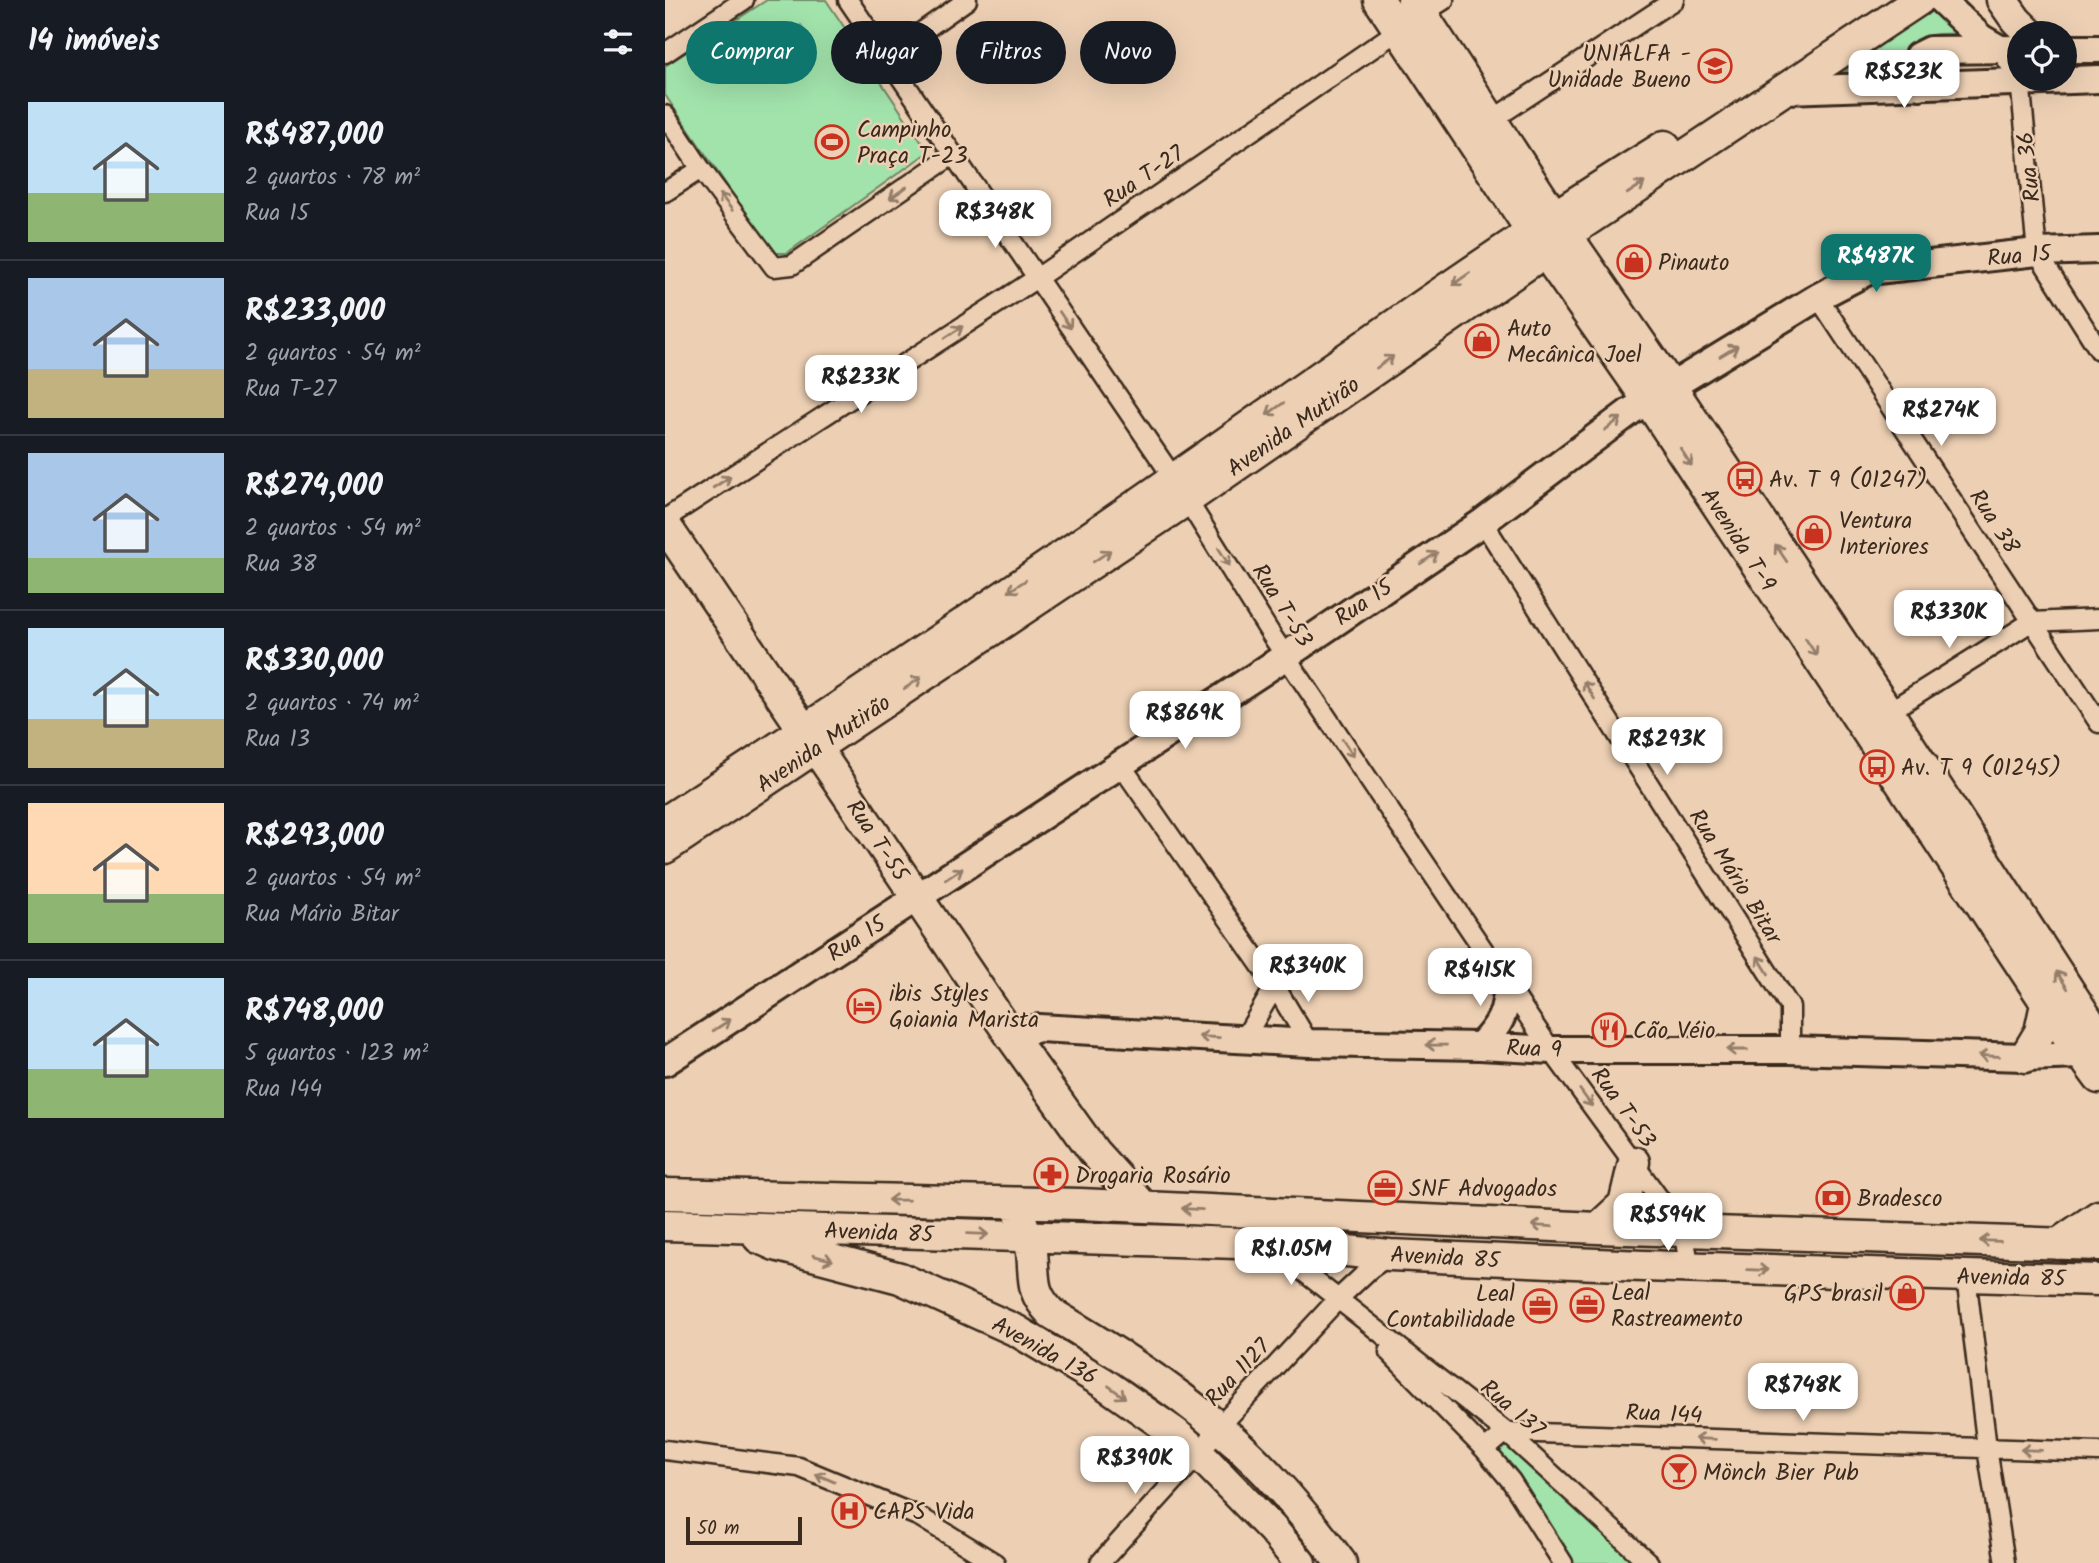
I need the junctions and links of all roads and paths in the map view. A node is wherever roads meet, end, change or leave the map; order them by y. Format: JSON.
{"nodes":[{"id":1,"x":744,"y":0,"type":"edge"},
{"id":2,"x":848,"y":0,"type":"edge"},
{"id":3,"x":967,"y":0,"type":"edge"},
{"id":4,"x":1379,"y":0,"type":"edge"},
{"id":5,"x":1674,"y":0,"type":"edge"},
{"id":6,"x":1881,"y":0,"type":"edge"},
{"id":7,"x":1919,"y":0,"type":"edge"},
{"id":8,"x":1941,"y":0,"type":"edge"},
{"id":9,"x":2002,"y":0,"type":"edge"},
{"id":10,"x":1419,"y":11,"type":"edge"},
{"id":11,"x":862,"y":21,"type":"edge"},
{"id":12,"x":937,"y":21,"type":"edge"},
{"id":13,"x":2017,"y":21,"type":"edge"},
{"id":14,"x":2007,"y":48,"type":"edge"},
{"id":15,"x":2099,"y":48,"type":"edge"},
{"id":16,"x":2007,"y":49,"type":"edge"},
{"id":17,"x":2077,"y":49,"type":"edge"},
{"id":18,"x":665,"y":53,"type":"edge"},
{"id":19,"x":2077,"y":79,"type":"edge"},
{"id":20,"x":2099,"y":79,"type":"edge"},
{"id":21,"x":2007,"y":81,"type":"edge"},
{"id":22,"x":905,"y":84,"type":"edge"},
{"id":23,"x":1920,"y":86,"type":"junction"},
{"id":24,"x":1786,"y":90,"type":"junction"},
{"id":25,"x":2021,"y":91,"type":"edge"},
{"id":26,"x":665,"y":115,"type":"edge"},
{"id":27,"x":1492,"y":120,"type":"junction"},
{"id":28,"x":954,"y":154,"type":"junction"},
{"id":29,"x":701,"y":169,"type":"junction"},
{"id":30,"x":665,"y":192,"type":"edge"},
{"id":31,"x":1550,"y":233,"type":"junction"},
{"id":32,"x":2099,"y":250,"type":"edge"},
{"id":33,"x":2036,"y":252,"type":"junction"},
{"id":34,"x":1037,"y":278,"type":"junction"},
{"id":35,"x":1818,"y":297,"type":"junction"},
{"id":36,"x":2099,"y":350,"type":"edge"},
{"id":37,"x":1660,"y":394,"type":"junction"},
{"id":38,"x":1181,"y":489,"type":"junction"},
{"id":39,"x":665,"y":519,"type":"edge"},
{"id":40,"x":1483,"y":522,"type":"junction"},
{"id":41,"x":665,"y":525,"type":"edge"},
{"id":42,"x":2064,"y":620,"type":"junction"},
{"id":43,"x":2099,"y":620,"type":"edge"},
{"id":44,"x":2031,"y":622,"type":"junction"},
{"id":45,"x":1284,"y":654,"type":"junction"},
{"id":46,"x":2062,"y":667,"type":"junction"},
{"id":47,"x":1888,"y":712,"type":"junction"},
{"id":48,"x":2099,"y":723,"type":"edge"},
{"id":49,"x":810,"y":739,"type":"junction"},
{"id":50,"x":1121,"y":765,"type":"junction"},
{"id":51,"x":665,"y":822,"type":"edge"},
{"id":52,"x":665,"y":849,"type":"edge"},
{"id":53,"x":917,"y":898,"type":"junction"},
{"id":54,"x":1508,"y":983,"type":"junction"},
{"id":55,"x":1275,"y":986,"type":"junction"},
{"id":56,"x":2046,"y":1004,"type":"junction"},
{"id":57,"x":1011,"y":1036,"type":"junction"},
{"id":58,"x":1244,"y":1040,"type":"junction"},
{"id":59,"x":1309,"y":1043,"type":"junction"},
{"id":60,"x":1480,"y":1046,"type":"junction"},
{"id":61,"x":1551,"y":1050,"type":"junction"},
{"id":62,"x":1790,"y":1050,"type":"junction"},
{"id":63,"x":2095,"y":1055,"type":"edge"},
{"id":64,"x":2025,"y":1057,"type":"junction"},
{"id":65,"x":665,"y":1062,"type":"edge"},
{"id":66,"x":1094,"y":1152,"type":"junction"},
{"id":67,"x":1634,"y":1162,"type":"junction"},
{"id":68,"x":665,"y":1194,"type":"edge"},
{"id":69,"x":1015,"y":1203,"type":"junction"},
{"id":70,"x":1080,"y":1204,"type":"junction"},
{"id":71,"x":1144,"y":1207,"type":"junction"},
{"id":72,"x":2099,"y":1216,"type":"edge"},
{"id":73,"x":665,"y":1225,"type":"edge"},
{"id":74,"x":736,"y":1228,"type":"junction"},
{"id":75,"x":1598,"y":1228,"type":"junction"},
{"id":76,"x":1683,"y":1231,"type":"junction"},
{"id":77,"x":1027,"y":1236,"type":"junction"},
{"id":78,"x":1063,"y":1237,"type":"junction"},
{"id":79,"x":1269,"y":1244,"type":"junction"},
{"id":80,"x":2058,"y":1244,"type":"junction"},
{"id":81,"x":2099,"y":1245,"type":"edge"},
{"id":82,"x":1390,"y":1255,"type":"junction"},
{"id":83,"x":1690,"y":1268,"type":"junction"},
{"id":84,"x":1966,"y":1276,"type":"junction"},
{"id":85,"x":2099,"y":1280,"type":"edge"},
{"id":86,"x":1033,"y":1284,"type":"junction"},
{"id":87,"x":1338,"y":1299,"type":"junction"},
{"id":88,"x":1219,"y":1427,"type":"junction"},
{"id":89,"x":1506,"y":1432,"type":"junction"},
{"id":90,"x":1987,"y":1448,"type":"junction"},
{"id":91,"x":665,"y":1450,"type":"edge"},
{"id":92,"x":1485,"y":1450,"type":"junction"},
{"id":93,"x":2099,"y":1452,"type":"edge"},
{"id":94,"x":1199,"y":1454,"type":"junction"},
{"id":95,"x":995,"y":1563,"type":"edge"},
{"id":96,"x":1100,"y":1563,"type":"edge"},
{"id":97,"x":1300,"y":1563,"type":"edge"},
{"id":98,"x":1341,"y":1563,"type":"edge"},
{"id":99,"x":1563,"y":1563,"type":"edge"},
{"id":100,"x":1649,"y":1563,"type":"edge"},
{"id":101,"x":2005,"y":1563,"type":"edge"}],
"edges":[{"from":1,"to":18,"type":"street"},
{"from":2,"to":11,"type":"street","name":"Rua T-53"},
{"from":3,"to":12,"type":"street"},
{"from":4,"to":10,"type":"main road","name":"Avenida T-9"},
{"from":5,"to":27,"type":"street"},
{"from":6,"to":31,"type":"main road","name":"Avenida Mutirão"},
{"from":7,"to":24,"type":"main road","name":"Avenida Mutirão"},
{"from":8,"to":14,"type":"street","name":"Rua 36"},
{"from":9,"to":13,"type":"main road"},
{"from":10,"to":27,"type":"main road","name":"Avenida T-9"},
{"from":10,"to":31,"type":"main road","name":"Avenida T-9"},
{"from":10,"to":34,"type":"street","name":"Rua T-27"},
{"from":15,"to":17,"type":"street"},
{"from":16,"to":23,"type":"street"},
{"from":19,"to":20,"type":"street"},
{"from":21,"to":23,"type":"street"},
{"from":22,"to":28,"type":"street","name":"Rua T-53"},
{"from":23,"to":24,"type":"street"},
{"from":31,"to":24,"type":"main road","name":"Avenida Mutirão","one_way":true},
{"from":25,"to":33,"type":"street","name":"Rua 36"},
{"from":26,"to":29,"type":"street"},
{"from":27,"to":31,"type":"main road","name":"Avenida T-9"},
{"from":28,"to":29,"type":"street","one_way":true},
{"from":28,"to":34,"type":"street","name":"Rua T-53"},
{"from":29,"to":30,"type":"street"},
{"from":31,"to":37,"type":"main road","name":"Avenida T-9"},
{"from":31,"to":38,"type":"main road","name":"Avenida Mutirão"},
{"from":32,"to":33,"type":"street","name":"Rua 15"},
{"from":33,"to":35,"type":"street","name":"Rua 15"},
{"from":33,"to":36,"type":"street","name":"Rua 36"},
{"from":34,"to":38,"type":"street","name":"Rua T-53","one_way":true},
{"from":39,"to":34,"type":"street","name":"Rua T-27","one_way":true},
{"from":37,"to":35,"type":"street","name":"Rua 15","one_way":true},
{"from":35,"to":44,"type":"street","name":"Rua 38"},
{"from":40,"to":37,"type":"street","name":"Rua 15","one_way":true},
{"from":47,"to":37,"type":"main road","name":"Avenida T-9","one_way":true},
{"from":37,"to":56,"type":"main road","name":"Avenida T-9","one_way":true},
{"from":38,"to":45,"type":"street","name":"Rua T-53","one_way":true},
{"from":38,"to":49,"type":"main road","name":"Avenida Mutirão"},
{"from":45,"to":40,"type":"street","name":"Rua 15","one_way":true},
{"from":62,"to":40,"type":"street","name":"Rua Mário Bitar","one_way":true},
{"from":41,"to":49,"type":"main road","name":"Rua T-55"},
{"from":42,"to":43,"type":"street"},
{"from":42,"to":44,"type":"street"},
{"from":42,"to":46,"type":"street","name":"Rua 38"},
{"from":44,"to":46,"type":"street","name":"Rua 38"},
{"from":44,"to":47,"type":"street"},
{"from":45,"to":50,"type":"street","name":"Rua 15"},
{"from":45,"to":54,"type":"street","name":"Rua T-53","one_way":true},
{"from":46,"to":48,"type":"street","name":"Rua 38"},
{"from":63,"to":47,"type":"main road","name":"Avenida T-9","one_way":true},
{"from":49,"to":51,"type":"main road","name":"Avenida Mutirão"},
{"from":49,"to":52,"type":"main road","name":"Avenida Mutirão"},
{"from":49,"to":53,"type":"main road","name":"Rua T-55"},
{"from":53,"to":50,"type":"street","name":"Rua 15","one_way":true},
{"from":50,"to":55,"type":"street"},
{"from":53,"to":57,"type":"main road","name":"Rua T-55"},
{"from":65,"to":53,"type":"street","name":"Rua 15","one_way":true},
{"from":54,"to":60,"type":"street"},
{"from":54,"to":61,"type":"street","name":"Rua T-53"},
{"from":55,"to":58,"type":"street"},
{"from":55,"to":59,"type":"street"},
{"from":56,"to":63,"type":"main road","name":"Avenida T-9"},
{"from":56,"to":64,"type":"main road"},
{"from":58,"to":57,"type":"street","name":"Rua 9","one_way":true},
{"from":57,"to":66,"type":"main road","name":"Rua T-55"},
{"from":58,"to":59,"type":"street","name":"Rua 9"},
{"from":60,"to":59,"type":"street","name":"Rua 9","one_way":true},
{"from":60,"to":61,"type":"street","name":"Rua 9"},
{"from":62,"to":61,"type":"street","name":"Rua 9","one_way":true},
{"from":61,"to":67,"type":"street","name":"Rua T-53","one_way":true},
{"from":64,"to":62,"type":"street","name":"Rua 9","one_way":true},
{"from":63,"to":64,"type":"street","name":"Rua 9"},
{"from":66,"to":70,"type":"main road"},
{"from":66,"to":71,"type":"main road","name":"Rua T-55"},
{"from":67,"to":75,"type":"main road"},
{"from":67,"to":76,"type":"street","name":"Rua T-53"},
{"from":69,"to":68,"type":"main road","name":"Avenida 85","one_way":true},
{"from":69,"to":70,"type":"main road","name":"Avenida 85"},
{"from":69,"to":77,"type":"main road","name":"Avenida 136"},
{"from":70,"to":71,"type":"main road","name":"Avenida 85"},
{"from":70,"to":78,"type":"main road"},
{"from":75,"to":71,"type":"main road","name":"Avenida 85","one_way":true},
{"from":72,"to":80,"type":"main road"},
{"from":73,"to":74,"type":"main road","name":"Avenida 85"},
{"from":74,"to":77,"type":"main road","name":"Avenida 85","one_way":true},
{"from":74,"to":94,"type":"main road","name":"Avenida 136","one_way":true},
{"from":75,"to":76,"type":"main road","name":"Avenida 85"},
{"from":80,"to":76,"type":"main road","name":"Avenida 85","one_way":true},
{"from":76,"to":83,"type":"street"},
{"from":77,"to":78,"type":"main road","name":"Avenida 85"},
{"from":77,"to":86,"type":"main road","name":"Avenida 136"},
{"from":78,"to":79,"type":"main road","name":"Avenida 85"},
{"from":78,"to":86,"type":"main road"},
{"from":79,"to":82,"type":"main road","name":"Avenida 85"},
{"from":79,"to":87,"type":"street","name":"Rua 137"},
{"from":80,"to":81,"type":"main road","name":"Avenida 85"},
{"from":82,"to":83,"type":"main road","name":"Avenida 85"},
{"from":82,"to":87,"type":"street","name":"Rua 1127"},
{"from":83,"to":84,"type":"main road","name":"Avenida 85","one_way":true},
{"from":84,"to":85,"type":"main road","name":"Avenida 85"},
{"from":84,"to":90,"type":"street"},
{"from":86,"to":88,"type":"main road","name":"Avenida 136"},
{"from":87,"to":88,"type":"street","name":"Rua 1127"},
{"from":87,"to":89,"type":"street","name":"Rua 137"},
{"from":87,"to":92,"type":"street","name":"Rua 137"},
{"from":88,"to":94,"type":"street","name":"Rua 1127"},
{"from":88,"to":98,"type":"main road","name":"Avenida 136"},
{"from":90,"to":89,"type":"street","name":"Rua 144","one_way":true},
{"from":89,"to":92,"type":"street"},
{"from":89,"to":100,"type":"street","name":"Rua 137"},
{"from":93,"to":90,"type":"street","name":"Rua 144","one_way":true},
{"from":90,"to":101,"type":"street"},
{"from":95,"to":91,"type":"street","one_way":true},
{"from":92,"to":99,"type":"street","name":"Rua 137"},
{"from":94,"to":96,"type":"street","name":"Rua 1127"},
{"from":94,"to":97,"type":"main road","name":"Avenida 136"}]}
